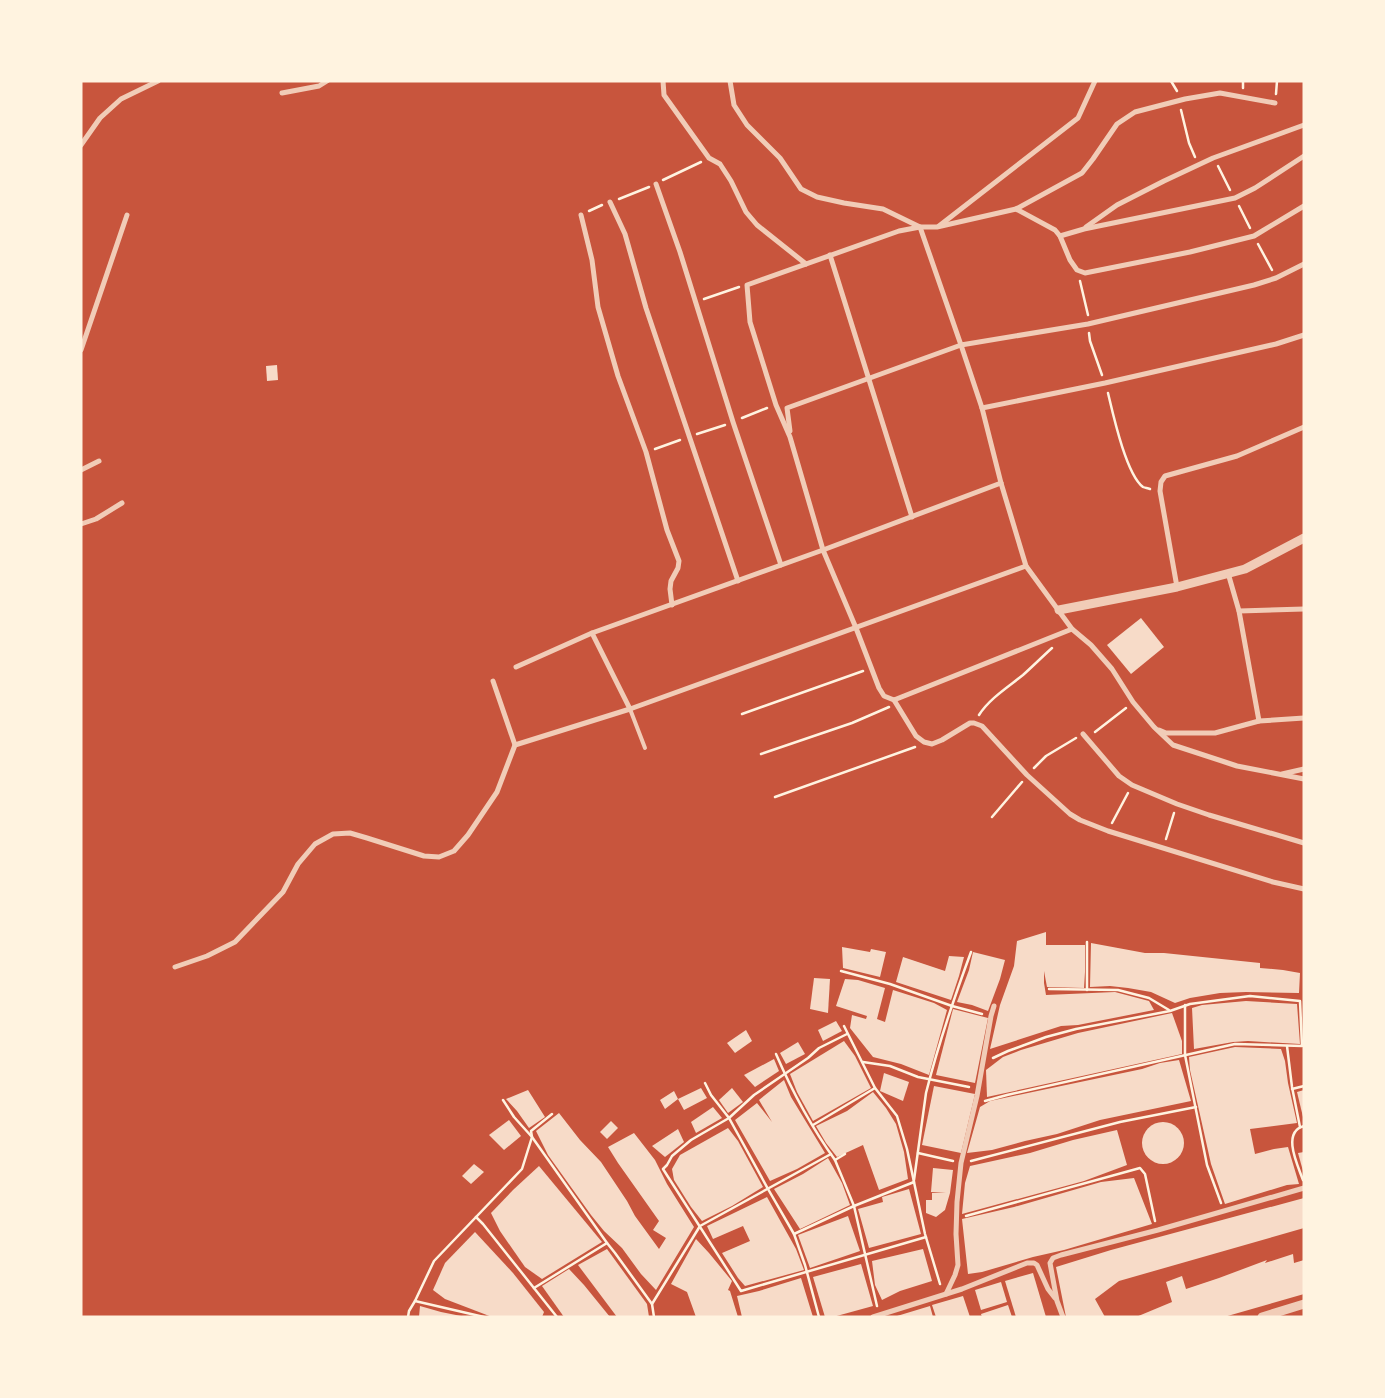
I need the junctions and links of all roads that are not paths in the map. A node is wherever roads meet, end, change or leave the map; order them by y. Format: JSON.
{"nodes":[{"id":1,"x":158,"y":81,"type":"edge"},
{"id":2,"x":327,"y":81,"type":"edge"},
{"id":3,"x":663,"y":81,"type":"edge"},
{"id":4,"x":730,"y":81,"type":"edge"},
{"id":5,"x":1095,"y":81,"type":"edge"},
{"id":6,"x":282,"y":92,"type":"dead end"},
{"id":7,"x":1275,"y":103,"type":"dead end"},
{"id":8,"x":1304,"y":125,"type":"edge"},
{"id":9,"x":81,"y":145,"type":"edge"},
{"id":10,"x":1304,"y":156,"type":"edge"},
{"id":11,"x":656,"y":184,"type":"road end"},
{"id":12,"x":610,"y":202,"type":"road end"},
{"id":13,"x":1304,"y":206,"type":"edge"},
{"id":14,"x":1016,"y":209,"type":"junction"},
{"id":15,"x":127,"y":215,"type":"dead end"},
{"id":16,"x":581,"y":215,"type":"road end"},
{"id":17,"x":920,"y":227,"type":"junction"},
{"id":18,"x":937,"y":227,"type":"junction"},
{"id":19,"x":1084,"y":229,"type":"junction"},
{"id":20,"x":1060,"y":236,"type":"junction"},
{"id":21,"x":830,"y":255,"type":"junction"},
{"id":22,"x":806,"y":264,"type":"junction"},
{"id":23,"x":1304,"y":264,"type":"edge"},
{"id":24,"x":1304,"y":335,"type":"edge"},
{"id":25,"x":961,"y":344,"type":"junction"},
{"id":26,"x":81,"y":350,"type":"edge"},
{"id":27,"x":869,"y":378,"type":"junction"},
{"id":28,"x":982,"y":408,"type":"junction"},
{"id":29,"x":1304,"y":427,"type":"edge"},
{"id":30,"x":790,"y":437,"type":"junction"},
{"id":31,"x":99,"y":461,"type":"dead end"},
{"id":32,"x":81,"y":470,"type":"edge"},
{"id":33,"x":1001,"y":483,"type":"junction"},
{"id":34,"x":122,"y":503,"type":"dead end"},
{"id":35,"x":912,"y":517,"type":"junction"},
{"id":36,"x":81,"y":524,"type":"edge"},
{"id":37,"x":1304,"y":538,"type":"edge"},
{"id":38,"x":824,"y":550,"type":"junction"},
{"id":39,"x":781,"y":565,"type":"junction"},
{"id":40,"x":1026,"y":566,"type":"junction"},
{"id":41,"x":1228,"y":573,"type":"junction"},
{"id":42,"x":738,"y":581,"type":"junction"},
{"id":43,"x":1177,"y":587,"type":"junction"},
{"id":44,"x":672,"y":604,"type":"junction"},
{"id":45,"x":1304,"y":609,"type":"edge"},
{"id":46,"x":1059,"y":610,"type":"junction"},
{"id":47,"x":1239,"y":611,"type":"junction"},
{"id":48,"x":856,"y":628,"type":"junction"},
{"id":49,"x":1072,"y":629,"type":"junction"},
{"id":50,"x":592,"y":633,"type":"junction"},
{"id":51,"x":516,"y":667,"type":"dead end"},
{"id":52,"x":493,"y":681,"type":"dead end"},
{"id":53,"x":895,"y":702,"type":"junction"},
{"id":54,"x":630,"y":709,"type":"junction"},
{"id":55,"x":1304,"y":718,"type":"edge"},
{"id":56,"x":1259,"y":721,"type":"junction"},
{"id":57,"x":1154,"y":727,"type":"junction"},
{"id":58,"x":1083,"y":734,"type":"road end"},
{"id":59,"x":516,"y":745,"type":"junction"},
{"id":60,"x":645,"y":748,"type":"dead end"},
{"id":61,"x":1304,"y":769,"type":"edge"},
{"id":62,"x":1279,"y":774,"type":"junction"},
{"id":63,"x":1304,"y":779,"type":"edge"},
{"id":64,"x":1304,"y":843,"type":"edge"},
{"id":65,"x":1304,"y":889,"type":"edge"},
{"id":66,"x":175,"y":967,"type":"dead end"},
{"id":67,"x":994,"y":1006,"type":"dead end"},
{"id":68,"x":1304,"y":1188,"type":"edge"},
{"id":69,"x":945,"y":1294,"type":"junction"},
{"id":70,"x":1057,"y":1301,"type":"junction"},
{"id":71,"x":1304,"y":1304,"type":"edge"},
{"id":72,"x":873,"y":1317,"type":"edge"},
{"id":73,"x":1063,"y":1317,"type":"edge"},
{"id":74,"x":1262,"y":1317,"type":"edge"}],
"edges":[{"from":1,"to":9,"type":"street"},
{"from":2,"to":6,"type":"street"},
{"from":3,"to":22,"type":"street"},
{"from":4,"to":17,"type":"street"},
{"from":5,"to":18,"type":"street"},
{"from":7,"to":14,"type":"street"},
{"from":8,"to":19,"type":"street"},
{"from":10,"to":19,"type":"street"},
{"from":11,"to":39,"type":"street"},
{"from":12,"to":42,"type":"street"},
{"from":13,"to":20,"type":"street"},
{"from":14,"to":18,"type":"street"},
{"from":14,"to":20,"type":"street"},
{"from":15,"to":26,"type":"street"},
{"from":16,"to":44,"type":"street"},
{"from":17,"to":18,"type":"street"},
{"from":17,"to":21,"type":"street"},
{"from":17,"to":25,"type":"street"},
{"from":19,"to":20,"type":"street"},
{"from":21,"to":22,"type":"street"},
{"from":21,"to":27,"type":"street"},
{"from":22,"to":30,"type":"street"},
{"from":23,"to":25,"type":"street"},
{"from":24,"to":28,"type":"street"},
{"from":25,"to":27,"type":"street"},
{"from":25,"to":28,"type":"street"},
{"from":27,"to":30,"type":"street"},
{"from":27,"to":35,"type":"street"},
{"from":28,"to":33,"type":"street"},
{"from":29,"to":43,"type":"street"},
{"from":30,"to":38,"type":"street"},
{"from":31,"to":32,"type":"street"},
{"from":33,"to":35,"type":"street"},
{"from":33,"to":40,"type":"street"},
{"from":34,"to":36,"type":"street"},
{"from":35,"to":38,"type":"street"},
{"from":37,"to":41,"type":"street"},
{"from":38,"to":39,"type":"street"},
{"from":38,"to":48,"type":"street"},
{"from":39,"to":42,"type":"street"},
{"from":40,"to":46,"type":"street"},
{"from":40,"to":48,"type":"street"},
{"from":41,"to":43,"type":"street"},
{"from":41,"to":47,"type":"street"},
{"from":42,"to":44,"type":"street"},
{"from":43,"to":46,"type":"street"},
{"from":44,"to":50,"type":"street"},
{"from":45,"to":47,"type":"street"},
{"from":46,"to":49,"type":"street"},
{"from":47,"to":56,"type":"street"},
{"from":48,"to":53,"type":"street"},
{"from":48,"to":54,"type":"street"},
{"from":49,"to":53,"type":"street"},
{"from":49,"to":57,"type":"street"},
{"from":50,"to":51,"type":"street"},
{"from":50,"to":54,"type":"street"},
{"from":52,"to":59,"type":"street"},
{"from":53,"to":65,"type":"street"},
{"from":54,"to":59,"type":"street"},
{"from":54,"to":60,"type":"lane"},
{"from":55,"to":56,"type":"street"},
{"from":56,"to":57,"type":"street"},
{"from":57,"to":62,"type":"street"},
{"from":58,"to":64,"type":"street"},
{"from":59,"to":66,"type":"street"},
{"from":61,"to":62,"type":"street"},
{"from":62,"to":63,"type":"street"},
{"from":67,"to":69,"type":"street"},
{"from":68,"to":70,"type":"street"},
{"from":69,"to":70,"type":"street"},
{"from":69,"to":72,"type":"street"},
{"from":70,"to":73,"type":"street"},
{"from":71,"to":74,"type":"street"}]}
